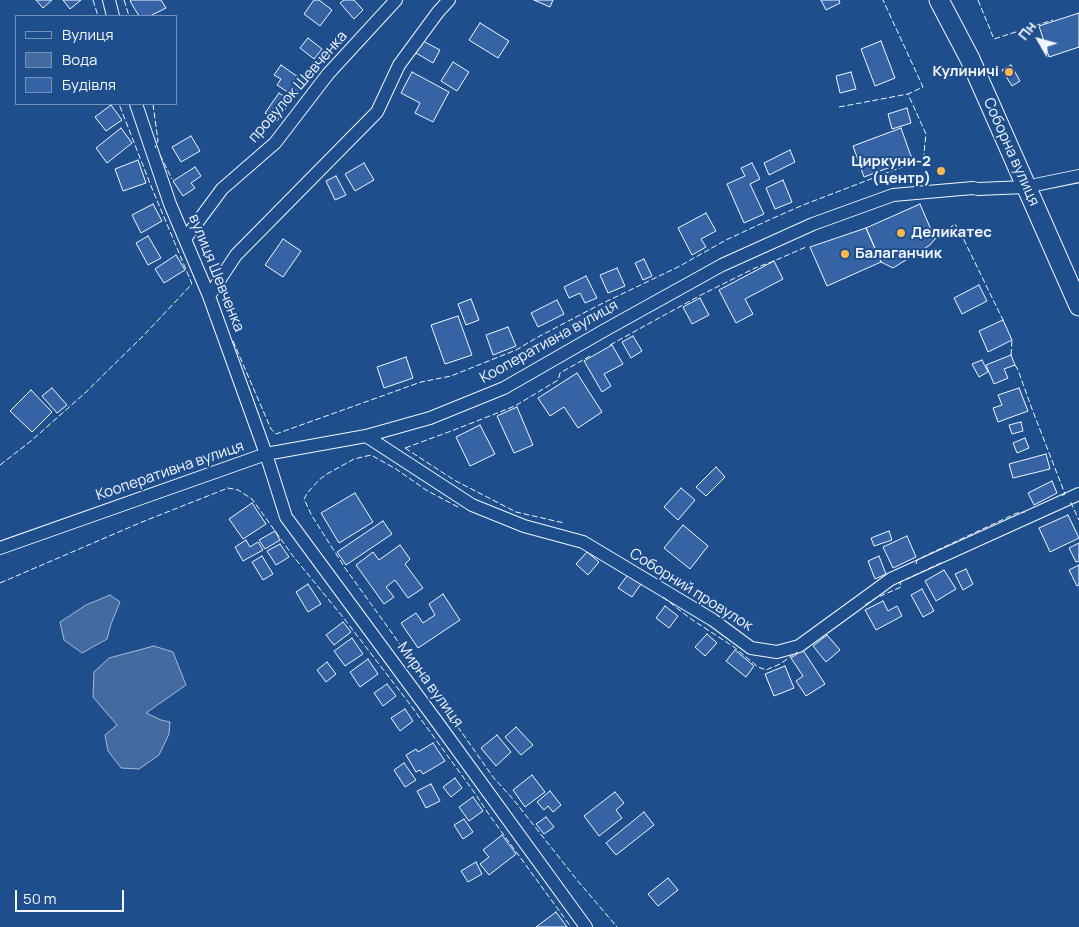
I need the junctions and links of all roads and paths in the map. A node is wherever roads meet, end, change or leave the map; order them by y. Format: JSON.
{"nodes":[{"id":1,"x":109,"y":0,"type":"edge"},
{"id":2,"x":396,"y":0,"type":"edge"},
{"id":3,"x":449,"y":0,"type":"edge"},
{"id":4,"x":939,"y":0,"type":"edge"},
{"id":5,"x":114,"y":15,"type":"edge"},
{"id":6,"x":136,"y":105,"type":"edge"},
{"id":7,"x":1079,"y":176,"type":"edge"},
{"id":8,"x":1026,"y":187,"type":"junction"},
{"id":9,"x":186,"y":239,"type":"junction"},
{"id":10,"x":210,"y":296,"type":"junction"},
{"id":11,"x":1079,"y":306,"type":"edge"},
{"id":12,"x":366,"y":436,"type":"junction"},
{"id":13,"x":266,"y":454,"type":"junction"},
{"id":14,"x":1079,"y":494,"type":"edge"},
{"id":15,"x":0,"y":548,"type":"edge"},
{"id":16,"x":586,"y":927,"type":"edge"}],
"edges":[{"from":1,"to":5,"type":"street"},
{"from":2,"to":9,"type":"street","name":"провулок Шевченка"},
{"from":3,"to":10,"type":"street"},
{"from":4,"to":8,"type":"street","name":"Соборна вулиця"},
{"from":6,"to":9,"type":"street","name":"вулиця Шевченка"},
{"from":7,"to":8,"type":"street","name":"Кооперативна вулиця"},
{"from":8,"to":11,"type":"street","name":"Соборна вулиця"},
{"from":8,"to":12,"type":"street","name":"Кооперативна вулиця"},
{"from":9,"to":10,"type":"street","name":"вулиця Шевченка"},
{"from":10,"to":13,"type":"street","name":"вулиця Шевченка"},
{"from":12,"to":13,"type":"street","name":"Кооперативна вулиця"},
{"from":12,"to":14,"type":"street","name":"Соборний провулок"},
{"from":13,"to":15,"type":"street","name":"Кооперативна вулиця"},
{"from":13,"to":16,"type":"street","name":"Мирна вулиця"}]}
